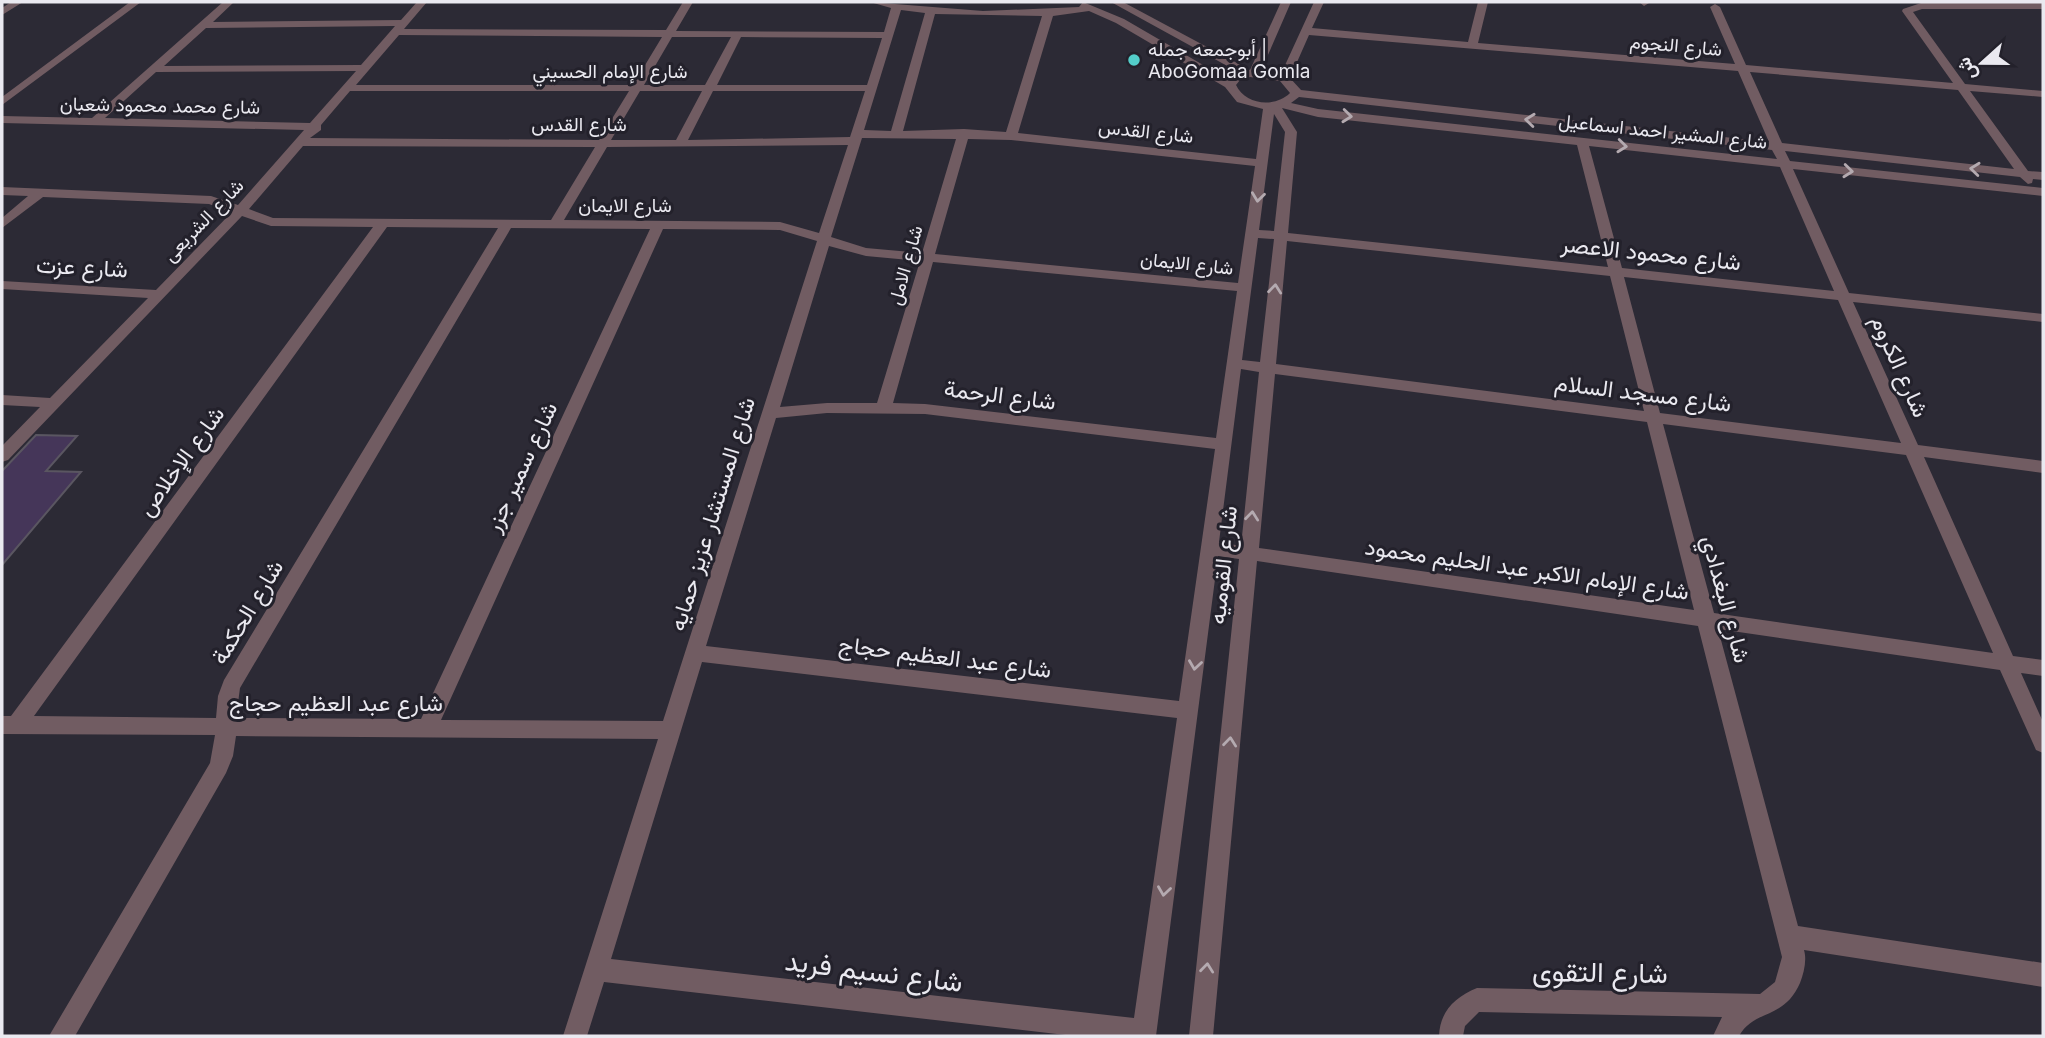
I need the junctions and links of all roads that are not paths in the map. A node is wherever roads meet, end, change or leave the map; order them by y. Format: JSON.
{"nodes":[{"id":1,"x":18,"y":2,"type":"edge"},
{"id":2,"x":136,"y":2,"type":"edge"},
{"id":3,"x":229,"y":2,"type":"edge"},
{"id":4,"x":422,"y":2,"type":"edge"},
{"id":5,"x":688,"y":2,"type":"edge"},
{"id":6,"x":875,"y":2,"type":"edge"},
{"id":7,"x":1077,"y":2,"type":"edge"},
{"id":8,"x":1286,"y":2,"type":"edge"},
{"id":9,"x":1319,"y":2,"type":"edge"},
{"id":10,"x":1483,"y":2,"type":"edge"},
{"id":11,"x":1122,"y":3,"type":"edge"},
{"id":12,"x":897,"y":6,"type":"junction"},
{"id":13,"x":2043,"y":6,"type":"edge"},
{"id":14,"x":1715,"y":7,"type":"dead end"},
{"id":15,"x":1091,"y":8,"type":"junction"},
{"id":16,"x":931,"y":10,"type":"junction"},
{"id":17,"x":2,"y":12,"type":"edge"},
{"id":18,"x":1048,"y":14,"type":"junction"},
{"id":19,"x":203,"y":25,"type":"junction"},
{"id":20,"x":400,"y":28,"type":"junction"},
{"id":21,"x":1305,"y":31,"type":"junction"},
{"id":22,"x":671,"y":34,"type":"junction"},
{"id":23,"x":737,"y":35,"type":"junction"},
{"id":24,"x":888,"y":35,"type":"junction"},
{"id":25,"x":1472,"y":45,"type":"junction"},
{"id":26,"x":366,"y":68,"type":"junction"},
{"id":27,"x":1742,"y":68,"type":"junction"},
{"id":28,"x":156,"y":69,"type":"junction"},
{"id":29,"x":1252,"y":74,"type":"junction"},
{"id":30,"x":1284,"y":79,"type":"junction"},
{"id":31,"x":1230,"y":85,"type":"junction"},
{"id":32,"x":1961,"y":87,"type":"junction"},
{"id":33,"x":349,"y":88,"type":"junction"},
{"id":34,"x":638,"y":88,"type":"junction"},
{"id":35,"x":708,"y":88,"type":"junction"},
{"id":36,"x":872,"y":88,"type":"junction"},
{"id":37,"x":1296,"y":93,"type":"junction"},
{"id":38,"x":2043,"y":94,"type":"edge"},
{"id":39,"x":2,"y":102,"type":"edge"},
{"id":40,"x":1274,"y":105,"type":"junction"},
{"id":41,"x":2,"y":119,"type":"edge"},
{"id":42,"x":94,"y":121,"type":"junction"},
{"id":43,"x":317,"y":127,"type":"junction"},
{"id":44,"x":896,"y":133,"type":"junction"},
{"id":45,"x":964,"y":133,"type":"junction"},
{"id":46,"x":1011,"y":135,"type":"junction"},
{"id":47,"x":857,"y":137,"type":"junction"},
{"id":48,"x":303,"y":142,"type":"junction"},
{"id":49,"x":1581,"y":142,"type":"junction"},
{"id":50,"x":604,"y":144,"type":"junction"},
{"id":51,"x":680,"y":144,"type":"junction"},
{"id":52,"x":1777,"y":147,"type":"junction"},
{"id":53,"x":1262,"y":163,"type":"junction"},
{"id":54,"x":1784,"y":164,"type":"junction"},
{"id":55,"x":2024,"y":174,"type":"junction"},
{"id":56,"x":2043,"y":176,"type":"edge"},
{"id":57,"x":2,"y":191,"type":"edge"},
{"id":58,"x":40,"y":193,"type":"junction"},
{"id":59,"x":2041,"y":194,"type":"edge"},
{"id":60,"x":240,"y":211,"type":"junction"},
{"id":61,"x":383,"y":223,"type":"junction"},
{"id":62,"x":2,"y":224,"type":"edge"},
{"id":63,"x":507,"y":224,"type":"junction"},
{"id":64,"x":555,"y":224,"type":"junction"},
{"id":65,"x":657,"y":225,"type":"junction"},
{"id":66,"x":1253,"y":233,"type":"junction"},
{"id":67,"x":1280,"y":236,"type":"junction"},
{"id":68,"x":824,"y":237,"type":"junction"},
{"id":69,"x":926,"y":257,"type":"junction"},
{"id":70,"x":1616,"y":272,"type":"junction"},
{"id":71,"x":2,"y":285,"type":"edge"},
{"id":72,"x":1246,"y":288,"type":"junction"},
{"id":73,"x":159,"y":294,"type":"junction"},
{"id":74,"x":1844,"y":296,"type":"junction"},
{"id":75,"x":2043,"y":318,"type":"edge"},
{"id":76,"x":1237,"y":363,"type":"junction"},
{"id":77,"x":1268,"y":368,"type":"junction"},
{"id":78,"x":2,"y":400,"type":"edge"},
{"id":79,"x":53,"y":404,"type":"junction"},
{"id":80,"x":884,"y":407,"type":"junction"},
{"id":81,"x":769,"y":413,"type":"junction"},
{"id":82,"x":1653,"y":417,"type":"junction"},
{"id":83,"x":1225,"y":445,"type":"junction"},
{"id":84,"x":1912,"y":450,"type":"junction"},
{"id":85,"x":2,"y":456,"type":"edge"},
{"id":86,"x":2043,"y":467,"type":"edge"},
{"id":87,"x":1211,"y":548,"type":"junction"},
{"id":88,"x":1249,"y":553,"type":"junction"},
{"id":89,"x":1706,"y":620,"type":"junction"},
{"id":90,"x":695,"y":653,"type":"junction"},
{"id":91,"x":2007,"y":663,"type":"junction"},
{"id":92,"x":2043,"y":668,"type":"edge"},
{"id":93,"x":1189,"y":711,"type":"junction"},
{"id":94,"x":9,"y":725,"type":"edge"},
{"id":95,"x":226,"y":727,"type":"junction"},
{"id":96,"x":427,"y":727,"type":"junction"},
{"id":97,"x":671,"y":730,"type":"junction"},
{"id":98,"x":2043,"y":744,"type":"edge"},
{"id":99,"x":1788,"y":936,"type":"junction"},
{"id":100,"x":596,"y":969,"type":"junction"},
{"id":101,"x":2043,"y":975,"type":"edge"},
{"id":102,"x":1770,"y":1005,"type":"junction"},
{"id":103,"x":1145,"y":1034,"type":"edge"},
{"id":104,"x":61,"y":1036,"type":"edge"},
{"id":105,"x":575,"y":1036,"type":"edge"},
{"id":106,"x":1200,"y":1036,"type":"edge"},
{"id":107,"x":1451,"y":1036,"type":"edge"},
{"id":108,"x":1725,"y":1036,"type":"edge"}],
"edges":[{"from":1,"to":17,"type":"street"},
{"from":2,"to":39,"type":"street"},
{"from":3,"to":19,"type":"street"},
{"from":4,"to":20,"type":"street","name":"شارع الشريعى"},
{"from":5,"to":22,"type":"street"},
{"from":6,"to":12,"type":"street"},
{"from":7,"to":15,"type":"street"},
{"from":8,"to":29,"type":"street"},
{"from":9,"to":21,"type":"street"},
{"from":10,"to":25,"type":"street"},
{"from":11,"to":29,"type":"street"},
{"from":12,"to":16,"type":"street"},
{"from":12,"to":24,"type":"street","name":"شارع المستشار عزيز حمايه"},
{"from":13,"to":32,"type":"street"},
{"from":14,"to":27,"type":"street","name":"شارع الكروم"},
{"from":15,"to":18,"type":"street"},
{"from":15,"to":31,"type":"street"},
{"from":16,"to":18,"type":"street"},
{"from":16,"to":44,"type":"street"},
{"from":18,"to":46,"type":"street"},
{"from":19,"to":20,"type":"street"},
{"from":19,"to":28,"type":"street"},
{"from":20,"to":22,"type":"street"},
{"from":20,"to":26,"type":"street","name":"شارع الشريعى"},
{"from":21,"to":25,"type":"street","name":"شارع النجوم"},
{"from":21,"to":30,"type":"street"},
{"from":22,"to":23,"type":"street"},
{"from":22,"to":34,"type":"street"},
{"from":23,"to":24,"type":"street"},
{"from":23,"to":35,"type":"street"},
{"from":24,"to":36,"type":"street","name":"شارع المستشار عزيز حمايه"},
{"from":25,"to":27,"type":"street","name":"شارع النجوم"},
{"from":26,"to":28,"type":"street"},
{"from":26,"to":33,"type":"street","name":"شارع الشريعى"},
{"from":27,"to":32,"type":"street","name":"شارع النجوم"},
{"from":27,"to":52,"type":"street","name":"شارع الكروم"},
{"from":28,"to":42,"type":"street"},
{"from":29,"to":30,"type":"street"},
{"from":29,"to":31,"type":"street"},
{"from":30,"to":37,"type":"street"},
{"from":31,"to":40,"type":"street","name":"شارع المشير احمد اسماعيل"},
{"from":32,"to":38,"type":"street","name":"شارع النجوم"},
{"from":32,"to":55,"type":"street"},
{"from":33,"to":34,"type":"street","name":"شارع الإمام الحسيني"},
{"from":33,"to":43,"type":"street","name":"شارع الشريعى"},
{"from":34,"to":35,"type":"street","name":"شارع الإمام الحسيني"},
{"from":34,"to":50,"type":"street"},
{"from":35,"to":36,"type":"street","name":"شارع الإمام الحسيني"},
{"from":35,"to":51,"type":"street"},
{"from":36,"to":47,"type":"street","name":"شارع المستشار عزيز حمايه"},
{"from":37,"to":40,"type":"street"},
{"from":52,"to":37,"type":"street","name":"شارع المشير احمد اسماعيل","one_way":true},
{"from":40,"to":49,"type":"street","name":"شارع المشير احمد اسماعيل","one_way":true},
{"from":40,"to":53,"type":"street","name":"شارع القوميه"},
{"from":40,"to":67,"type":"street","name":"شارع القوميه"},
{"from":41,"to":42,"type":"street","name":"شارع محمد محمود شعبان"},
{"from":42,"to":43,"type":"street","name":"شارع محمد محمود شعبان"},
{"from":43,"to":48,"type":"street","name":"شارع الشريعى"},
{"from":44,"to":45,"type":"street","name":"شارع القدس"},
{"from":44,"to":47,"type":"street","name":"شارع القدس"},
{"from":45,"to":46,"type":"street","name":"شارع القدس"},
{"from":45,"to":69,"type":"street","name":"شارع الامل"},
{"from":46,"to":53,"type":"street","name":"شارع القدس"},
{"from":47,"to":51,"type":"street","name":"شارع القدس"},
{"from":47,"to":68,"type":"street","name":"شارع المستشار عزيز حمايه"},
{"from":48,"to":50,"type":"street","name":"شارع القدس"},
{"from":48,"to":60,"type":"street","name":"شارع الشريعى"},
{"from":49,"to":54,"type":"street","name":"شارع المشير احمد اسماعيل","one_way":true},
{"from":49,"to":70,"type":"street","name":"شارع البغدادي"},
{"from":50,"to":51,"type":"street","name":"شارع القدس"},
{"from":50,"to":64,"type":"street"},
{"from":52,"to":54,"type":"street","name":"شارع الكروم"},
{"from":55,"to":52,"type":"street","name":"شارع المشير احمد اسماعيل","one_way":true},
{"from":53,"to":66,"type":"street","name":"شارع القوميه","one_way":true},
{"from":54,"to":59,"type":"street","name":"شارع المشير احمد اسماعيل","one_way":true},
{"from":54,"to":74,"type":"street","name":"شارع الكروم"},
{"from":55,"to":56,"type":"street","name":"شارع المشير احمد اسماعيل"},
{"from":55,"to":59,"type":"street"},
{"from":57,"to":58,"type":"street","name":"شارع الايمان"},
{"from":58,"to":60,"type":"street","name":"شارع الايمان"},
{"from":58,"to":62,"type":"street"},
{"from":60,"to":61,"type":"street","name":"شارع الايمان"},
{"from":60,"to":73,"type":"street","name":"شارع الشريعى"},
{"from":61,"to":63,"type":"street","name":"شارع الايمان"},
{"from":61,"to":94,"type":"street","name":"شارع الإخلاص"},
{"from":63,"to":64,"type":"street","name":"شارع الايمان"},
{"from":63,"to":95,"type":"street","name":"شارع الحكمة"},
{"from":64,"to":65,"type":"street","name":"شارع الايمان"},
{"from":65,"to":68,"type":"street","name":"شارع الايمان"},
{"from":65,"to":96,"type":"street","name":"شارع سمير جزر"},
{"from":66,"to":67,"type":"street","name":"شارع محمود الاعصر"},
{"from":66,"to":72,"type":"street","name":"شارع القوميه"},
{"from":67,"to":70,"type":"street","name":"شارع محمود الاعصر"},
{"from":77,"to":67,"type":"street","name":"شارع القوميه","one_way":true},
{"from":68,"to":69,"type":"street","name":"شارع الايمان"},
{"from":68,"to":81,"type":"street","name":"شارع المستشار عزيز حمايه"},
{"from":69,"to":72,"type":"street","name":"شارع الايمان"},
{"from":69,"to":80,"type":"street","name":"شارع الامل"},
{"from":70,"to":74,"type":"street","name":"شارع محمود الاعصر"},
{"from":70,"to":82,"type":"street","name":"شارع البغدادي"},
{"from":71,"to":73,"type":"street","name":"شارع عزت"},
{"from":72,"to":76,"type":"street","name":"شارع القوميه"},
{"from":73,"to":79,"type":"street","name":"شارع الشريعى"},
{"from":74,"to":75,"type":"street","name":"شارع محمود الاعصر"},
{"from":74,"to":84,"type":"street","name":"شارع الكروم"},
{"from":76,"to":77,"type":"street","name":"شارع مسجد السلام"},
{"from":76,"to":83,"type":"street","name":"شارع القوميه"},
{"from":77,"to":82,"type":"street","name":"شارع مسجد السلام"},
{"from":88,"to":77,"type":"street","name":"شارع القوميه","one_way":true},
{"from":78,"to":79,"type":"street"},
{"from":79,"to":85,"type":"street","name":"شارع الشريعى"},
{"from":80,"to":81,"type":"street","name":"شارع الرحمة"},
{"from":80,"to":83,"type":"street","name":"شارع الرحمة"},
{"from":81,"to":90,"type":"street","name":"شارع المستشار عزيز حمايه"},
{"from":82,"to":84,"type":"street","name":"شارع مسجد السلام"},
{"from":82,"to":89,"type":"street","name":"شارع البغدادي"},
{"from":83,"to":87,"type":"street","name":"شارع القوميه"},
{"from":84,"to":86,"type":"street","name":"شارع مسجد السلام"},
{"from":84,"to":91,"type":"street","name":"شارع الكروم"},
{"from":87,"to":88,"type":"street","name":"شارع الإمام الاكبر عبد الحليم محمود"},
{"from":87,"to":93,"type":"street","name":"شارع القوميه","one_way":true},
{"from":88,"to":89,"type":"street","name":"شارع الإمام الاكبر عبد الحليم محمود"},
{"from":106,"to":88,"type":"street","name":"شارع القوميه","one_way":true},
{"from":89,"to":91,"type":"street","name":"شارع الإمام الاكبر عبد الحليم محمود"},
{"from":89,"to":99,"type":"street","name":"شارع البغدادي"},
{"from":90,"to":93,"type":"street","name":"شارع عبد العظيم حجاج"},
{"from":90,"to":97,"type":"street","name":"شارع المستشار عزيز حمايه"},
{"from":91,"to":92,"type":"street","name":"شارع الإمام الاكبر عبد الحليم محمود"},
{"from":91,"to":98,"type":"street","name":"شارع الكروم"},
{"from":93,"to":103,"type":"street","name":"شارع القوميه","one_way":true},
{"from":94,"to":95,"type":"street","name":"شارع عبد العظيم حجاج"},
{"from":95,"to":96,"type":"street","name":"شارع عبد العظيم حجاج"},
{"from":95,"to":104,"type":"street","name":"شارع الحكمة"},
{"from":96,"to":97,"type":"street","name":"شارع عبد العظيم حجاج"},
{"from":97,"to":100,"type":"street","name":"شارع المستشار عزيز حمايه"},
{"from":99,"to":101,"type":"street"},
{"from":99,"to":102,"type":"street","name":"شارع البغدادي"},
{"from":100,"to":103,"type":"street","name":"شارع نسيم فريد"},
{"from":100,"to":105,"type":"street","name":"شارع المستشار عزيز حمايه"},
{"from":102,"to":107,"type":"street","name":"شارع التقوى"},
{"from":102,"to":108,"type":"street"}]}
